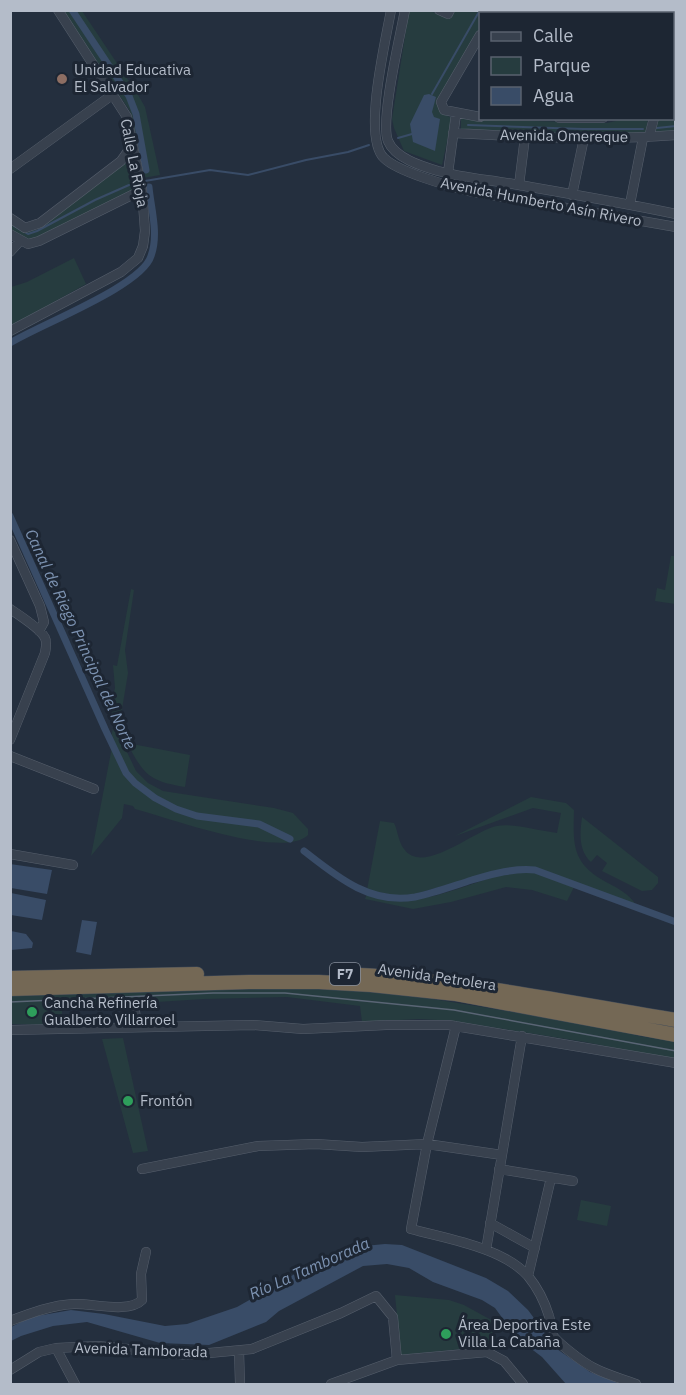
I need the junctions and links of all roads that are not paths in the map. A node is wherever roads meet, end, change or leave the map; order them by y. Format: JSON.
{"nodes":[{"id":1,"x":58,"y":10,"type":"edge"},
{"id":2,"x":391,"y":10,"type":"edge"},
{"id":3,"x":405,"y":10,"type":"edge"},
{"id":4,"x":479,"y":38,"type":"edge"},
{"id":5,"x":112,"y":94,"type":"junction"},
{"id":6,"x":376,"y":101,"type":"junction"},
{"id":7,"x":388,"y":103,"type":"junction"},
{"id":8,"x":456,"y":114,"type":"junction"},
{"id":9,"x":479,"y":117,"type":"edge"},
{"id":10,"x":653,"y":120,"type":"edge"},
{"id":11,"x":453,"y":133,"type":"junction"},
{"id":12,"x":675,"y":135,"type":"edge"},
{"id":13,"x":525,"y":137,"type":"junction"},
{"id":14,"x":646,"y":137,"type":"junction"},
{"id":15,"x":584,"y":138,"type":"junction"},
{"id":16,"x":133,"y":144,"type":"junction"},
{"id":17,"x":10,"y":169,"type":"edge"},
{"id":18,"x":448,"y":173,"type":"junction"},
{"id":19,"x":519,"y":185,"type":"junction"},
{"id":20,"x":142,"y":190,"type":"junction"},
{"id":21,"x":572,"y":195,"type":"junction"},
{"id":22,"x":630,"y":204,"type":"junction"},
{"id":23,"x":675,"y":214,"type":"edge"},
{"id":24,"x":10,"y":218,"type":"edge"},
{"id":25,"x":675,"y":226,"type":"edge"},
{"id":26,"x":10,"y":234,"type":"edge"},
{"id":27,"x":20,"y":241,"type":"junction"},
{"id":28,"x":10,"y":252,"type":"edge"},
{"id":29,"x":10,"y":331,"type":"edge"},
{"id":30,"x":10,"y":540,"type":"edge"},
{"id":31,"x":10,"y":609,"type":"edge"},
{"id":32,"x":39,"y":631,"type":"junction"},
{"id":33,"x":10,"y":740,"type":"edge"},
{"id":34,"x":10,"y":756,"type":"edge"},
{"id":35,"x":94,"y":789,"type":"dead end"},
{"id":36,"x":10,"y":854,"type":"edge"},
{"id":37,"x":73,"y":865,"type":"dead end"},
{"id":38,"x":10,"y":978,"type":"edge"},
{"id":39,"x":10,"y":989,"type":"edge"},
{"id":40,"x":134,"y":1004,"type":"dead end"},
{"id":41,"x":675,"y":1020,"type":"edge"},
{"id":42,"x":137,"y":1026,"type":"junction"},
{"id":43,"x":456,"y":1026,"type":"junction"},
{"id":44,"x":10,"y":1030,"type":"edge"},
{"id":45,"x":675,"y":1035,"type":"edge"},
{"id":46,"x":522,"y":1036,"type":"junction"},
{"id":47,"x":675,"y":1063,"type":"edge"},
{"id":48,"x":428,"y":1144,"type":"junction"},
{"id":49,"x":502,"y":1155,"type":"junction"},
{"id":50,"x":142,"y":1169,"type":"dead end"},
{"id":51,"x":500,"y":1169,"type":"junction"},
{"id":52,"x":551,"y":1178,"type":"junction"},
{"id":53,"x":573,"y":1181,"type":"dead end"},
{"id":54,"x":490,"y":1223,"type":"junction"},
{"id":55,"x":536,"y":1248,"type":"junction"},
{"id":56,"x":486,"y":1250,"type":"junction"},
{"id":57,"x":146,"y":1252,"type":"dead end"},
{"id":58,"x":528,"y":1276,"type":"junction"},
{"id":59,"x":10,"y":1321,"type":"edge"},
{"id":60,"x":56,"y":1348,"type":"junction"},
{"id":61,"x":239,"y":1351,"type":"junction"},
{"id":62,"x":397,"y":1360,"type":"junction"},
{"id":63,"x":10,"y":1371,"type":"edge"},
{"id":64,"x":75,"y":1384,"type":"edge"},
{"id":65,"x":240,"y":1384,"type":"edge"},
{"id":66,"x":332,"y":1384,"type":"edge"},
{"id":67,"x":523,"y":1384,"type":"edge"},
{"id":68,"x":636,"y":1384,"type":"edge"}],
"edges":[{"from":1,"to":5,"type":"street","name":"Calle La Rioja"},
{"from":2,"to":6,"type":"street","name":"Avenida Humberto Asín Rivero"},
{"from":3,"to":7,"type":"street","name":"Avenida Humberto Asín Rivero"},
{"from":4,"to":8,"type":"street"},
{"from":5,"to":16,"type":"street","name":"Calle La Rioja"},
{"from":5,"to":17,"type":"street"},
{"from":6,"to":7,"type":"street"},
{"from":6,"to":25,"type":"street","name":"Avenida Humberto Asín Rivero"},
{"from":7,"to":18,"type":"street","name":"Avenida Humberto Asín Rivero"},
{"from":8,"to":9,"type":"street","name":"Avenida Omereque"},
{"from":8,"to":11,"type":"street"},
{"from":10,"to":14,"type":"street"},
{"from":11,"to":13,"type":"street","name":"Avenida Omereque"},
{"from":11,"to":18,"type":"street"},
{"from":12,"to":14,"type":"street","name":"Avenida Omereque"},
{"from":13,"to":15,"type":"street","name":"Avenida Omereque"},
{"from":13,"to":19,"type":"street"},
{"from":14,"to":15,"type":"street","name":"Avenida Omereque"},
{"from":14,"to":22,"type":"street"},
{"from":15,"to":21,"type":"street"},
{"from":16,"to":20,"type":"street","name":"Calle La Rioja"},
{"from":16,"to":24,"type":"street"},
{"from":18,"to":19,"type":"street","name":"Avenida Humberto Asín Rivero"},
{"from":19,"to":21,"type":"street","name":"Avenida Humberto Asín Rivero"},
{"from":20,"to":27,"type":"street"},
{"from":20,"to":29,"type":"street","name":"Calle La Rioja"},
{"from":21,"to":22,"type":"street","name":"Avenida Humberto Asín Rivero"},
{"from":22,"to":23,"type":"street","name":"Avenida Humberto Asín Rivero"},
{"from":26,"to":27,"type":"street"},
{"from":27,"to":28,"type":"street"},
{"from":30,"to":32,"type":"street"},
{"from":31,"to":32,"type":"street"},
{"from":32,"to":33,"type":"street"},
{"from":34,"to":35,"type":"street"},
{"from":36,"to":37,"type":"street"},
{"from":38,"to":41,"type":"highway","name":"Avenida Petrolera","number":"F7"},
{"from":39,"to":45,"type":"highway","name":"Avenida Petrolera","number":"F7"},
{"from":40,"to":42,"type":"street"},
{"from":42,"to":43,"type":"street"},
{"from":42,"to":44,"type":"street"},
{"from":43,"to":46,"type":"street"},
{"from":43,"to":48,"type":"street"},
{"from":46,"to":47,"type":"street"},
{"from":46,"to":49,"type":"street"},
{"from":48,"to":49,"type":"street"},
{"from":48,"to":50,"type":"street"},
{"from":48,"to":56,"type":"street"},
{"from":49,"to":51,"type":"street"},
{"from":51,"to":52,"type":"street"},
{"from":51,"to":54,"type":"street"},
{"from":52,"to":53,"type":"street"},
{"from":52,"to":55,"type":"street"},
{"from":54,"to":55,"type":"street"},
{"from":54,"to":56,"type":"street"},
{"from":55,"to":58,"type":"street"},
{"from":56,"to":58,"type":"street"},
{"from":57,"to":59,"type":"street"},
{"from":58,"to":68,"type":"street"},
{"from":60,"to":61,"type":"street","name":"Avenida Tamborada"},
{"from":60,"to":63,"type":"street","name":"Avenida Tamborada"},
{"from":60,"to":64,"type":"street"},
{"from":61,"to":62,"type":"street","name":"Avenida Tamborada"},
{"from":61,"to":65,"type":"street"},
{"from":62,"to":66,"type":"street"},
{"from":62,"to":67,"type":"street"}]}
